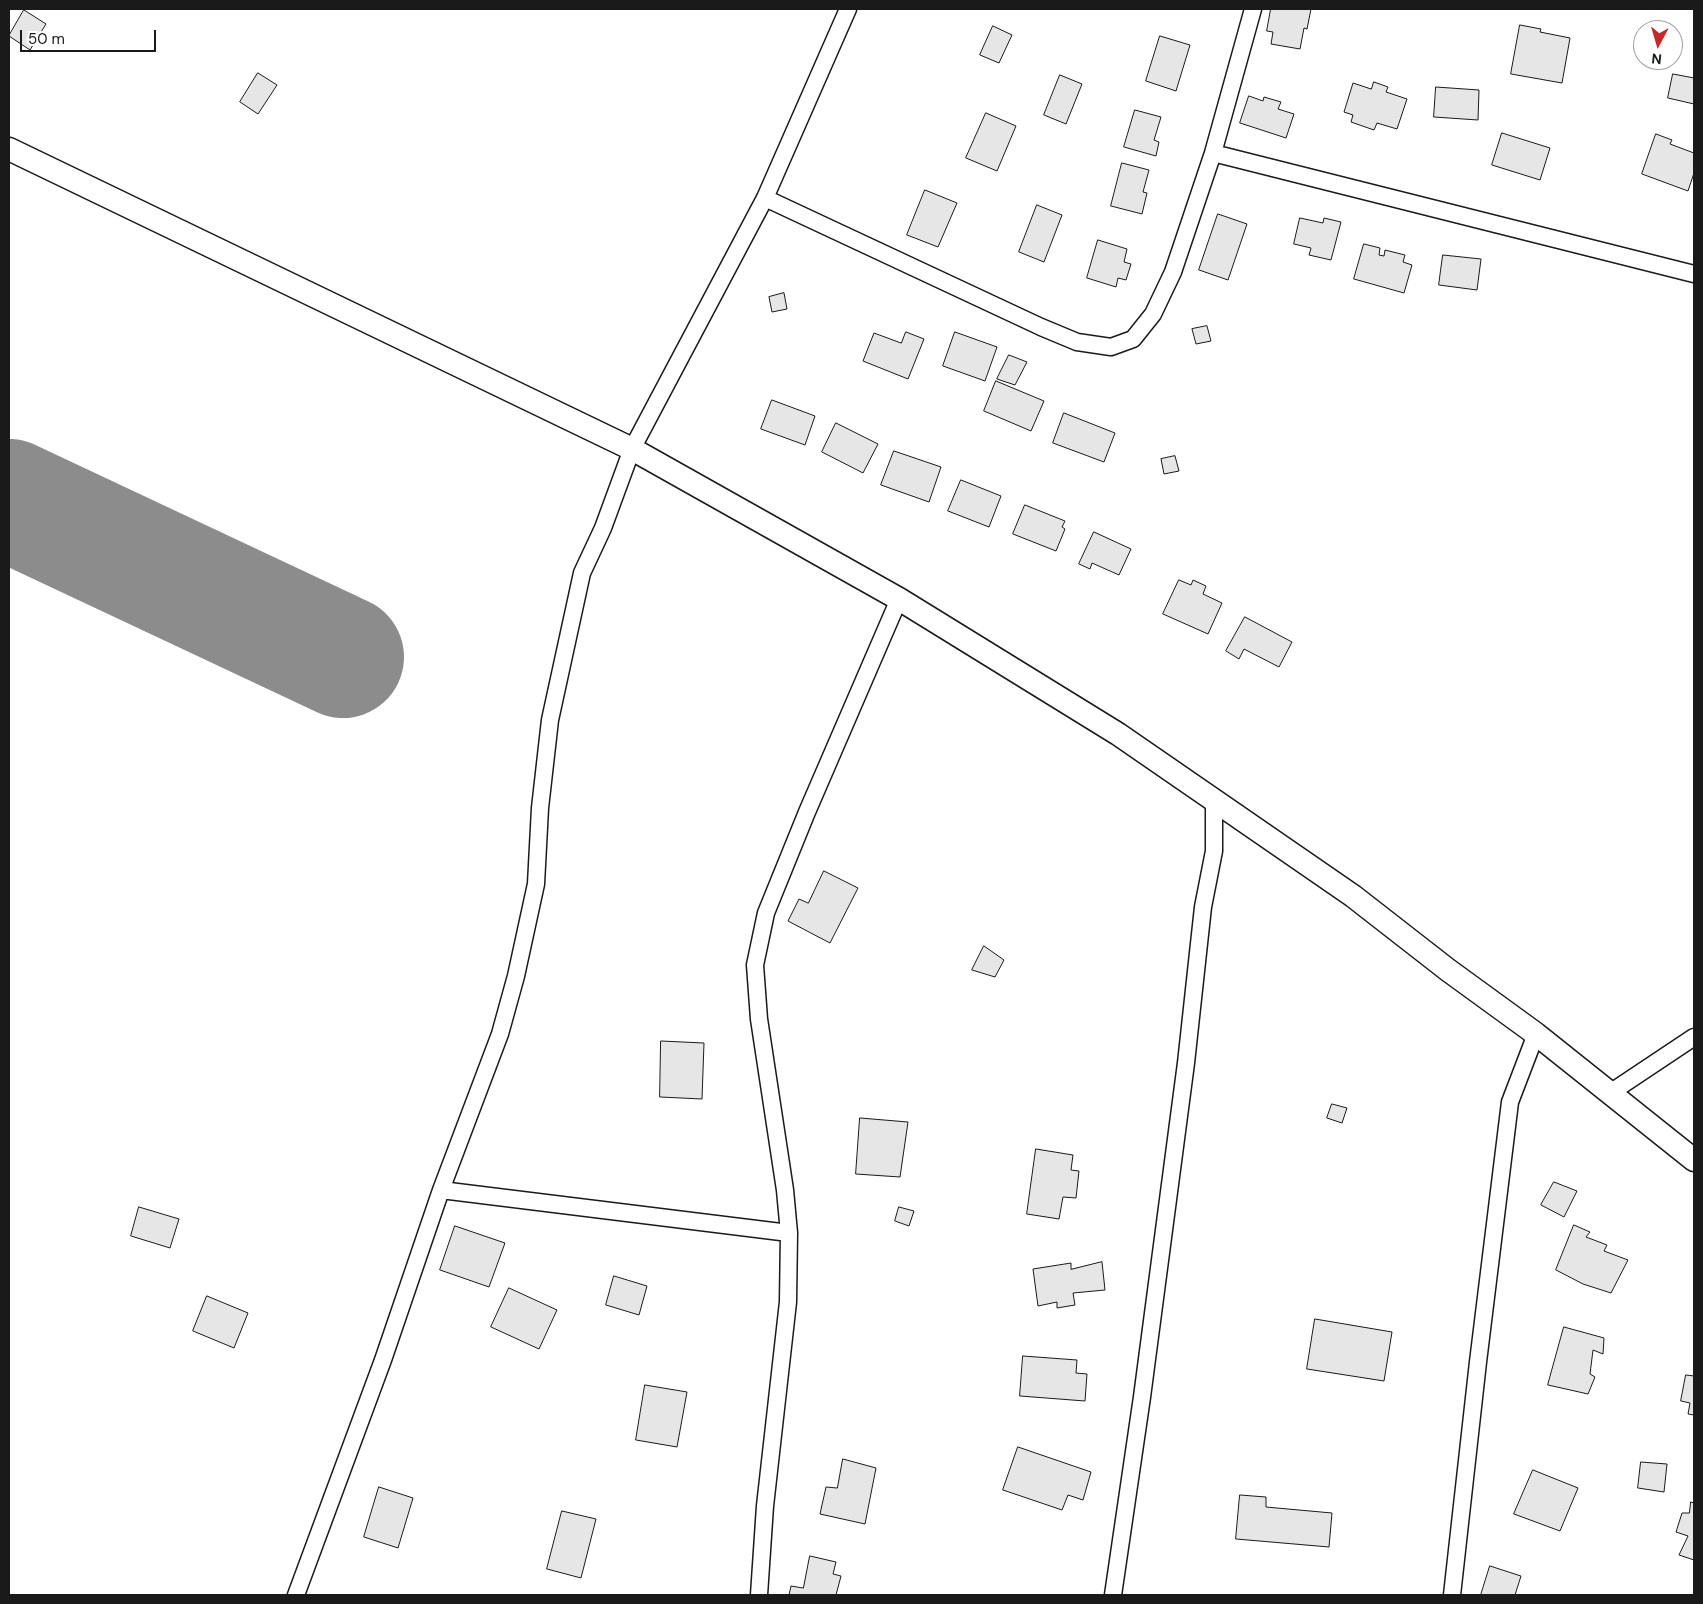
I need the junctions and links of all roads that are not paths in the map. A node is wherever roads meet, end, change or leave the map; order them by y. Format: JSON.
{"nodes":[{"id":1,"x":848,"y":9,"type":"edge"},
{"id":2,"x":1253,"y":9,"type":"edge"},
{"id":3,"x":9,"y":149,"type":"edge"},
{"id":4,"x":1213,"y":153,"type":"junction"},
{"id":5,"x":765,"y":198,"type":"junction"},
{"id":6,"x":1694,"y":274,"type":"edge"},
{"id":7,"x":632,"y":449,"type":"junction"},
{"id":8,"x":899,"y":599,"type":"junction"},
{"id":9,"x":1214,"y":799,"type":"junction"},
{"id":10,"x":1536,"y":1034,"type":"junction"},
{"id":11,"x":1694,"y":1037,"type":"edge"},
{"id":12,"x":1610,"y":1093,"type":"junction"},
{"id":13,"x":1694,"y":1160,"type":"edge"},
{"id":14,"x":441,"y":1190,"type":"junction"},
{"id":15,"x":789,"y":1233,"type":"junction"},
{"id":16,"x":296,"y":1595,"type":"edge"},
{"id":17,"x":759,"y":1595,"type":"edge"},
{"id":18,"x":1113,"y":1595,"type":"edge"},
{"id":19,"x":1452,"y":1595,"type":"edge"}],
"edges":[{"from":1,"to":5,"type":"street"},
{"from":2,"to":4,"type":"street"},
{"from":3,"to":7,"type":"main road"},
{"from":4,"to":5,"type":"street"},
{"from":4,"to":6,"type":"street"},
{"from":5,"to":7,"type":"street"},
{"from":7,"to":8,"type":"main road"},
{"from":7,"to":14,"type":"street"},
{"from":8,"to":9,"type":"main road"},
{"from":8,"to":15,"type":"street"},
{"from":9,"to":10,"type":"main road"},
{"from":9,"to":18,"type":"street"},
{"from":10,"to":12,"type":"main road"},
{"from":10,"to":19,"type":"street"},
{"from":11,"to":12,"type":"street"},
{"from":12,"to":13,"type":"main road"},
{"from":14,"to":15,"type":"street"},
{"from":14,"to":16,"type":"street"},
{"from":15,"to":17,"type":"street"}]}
